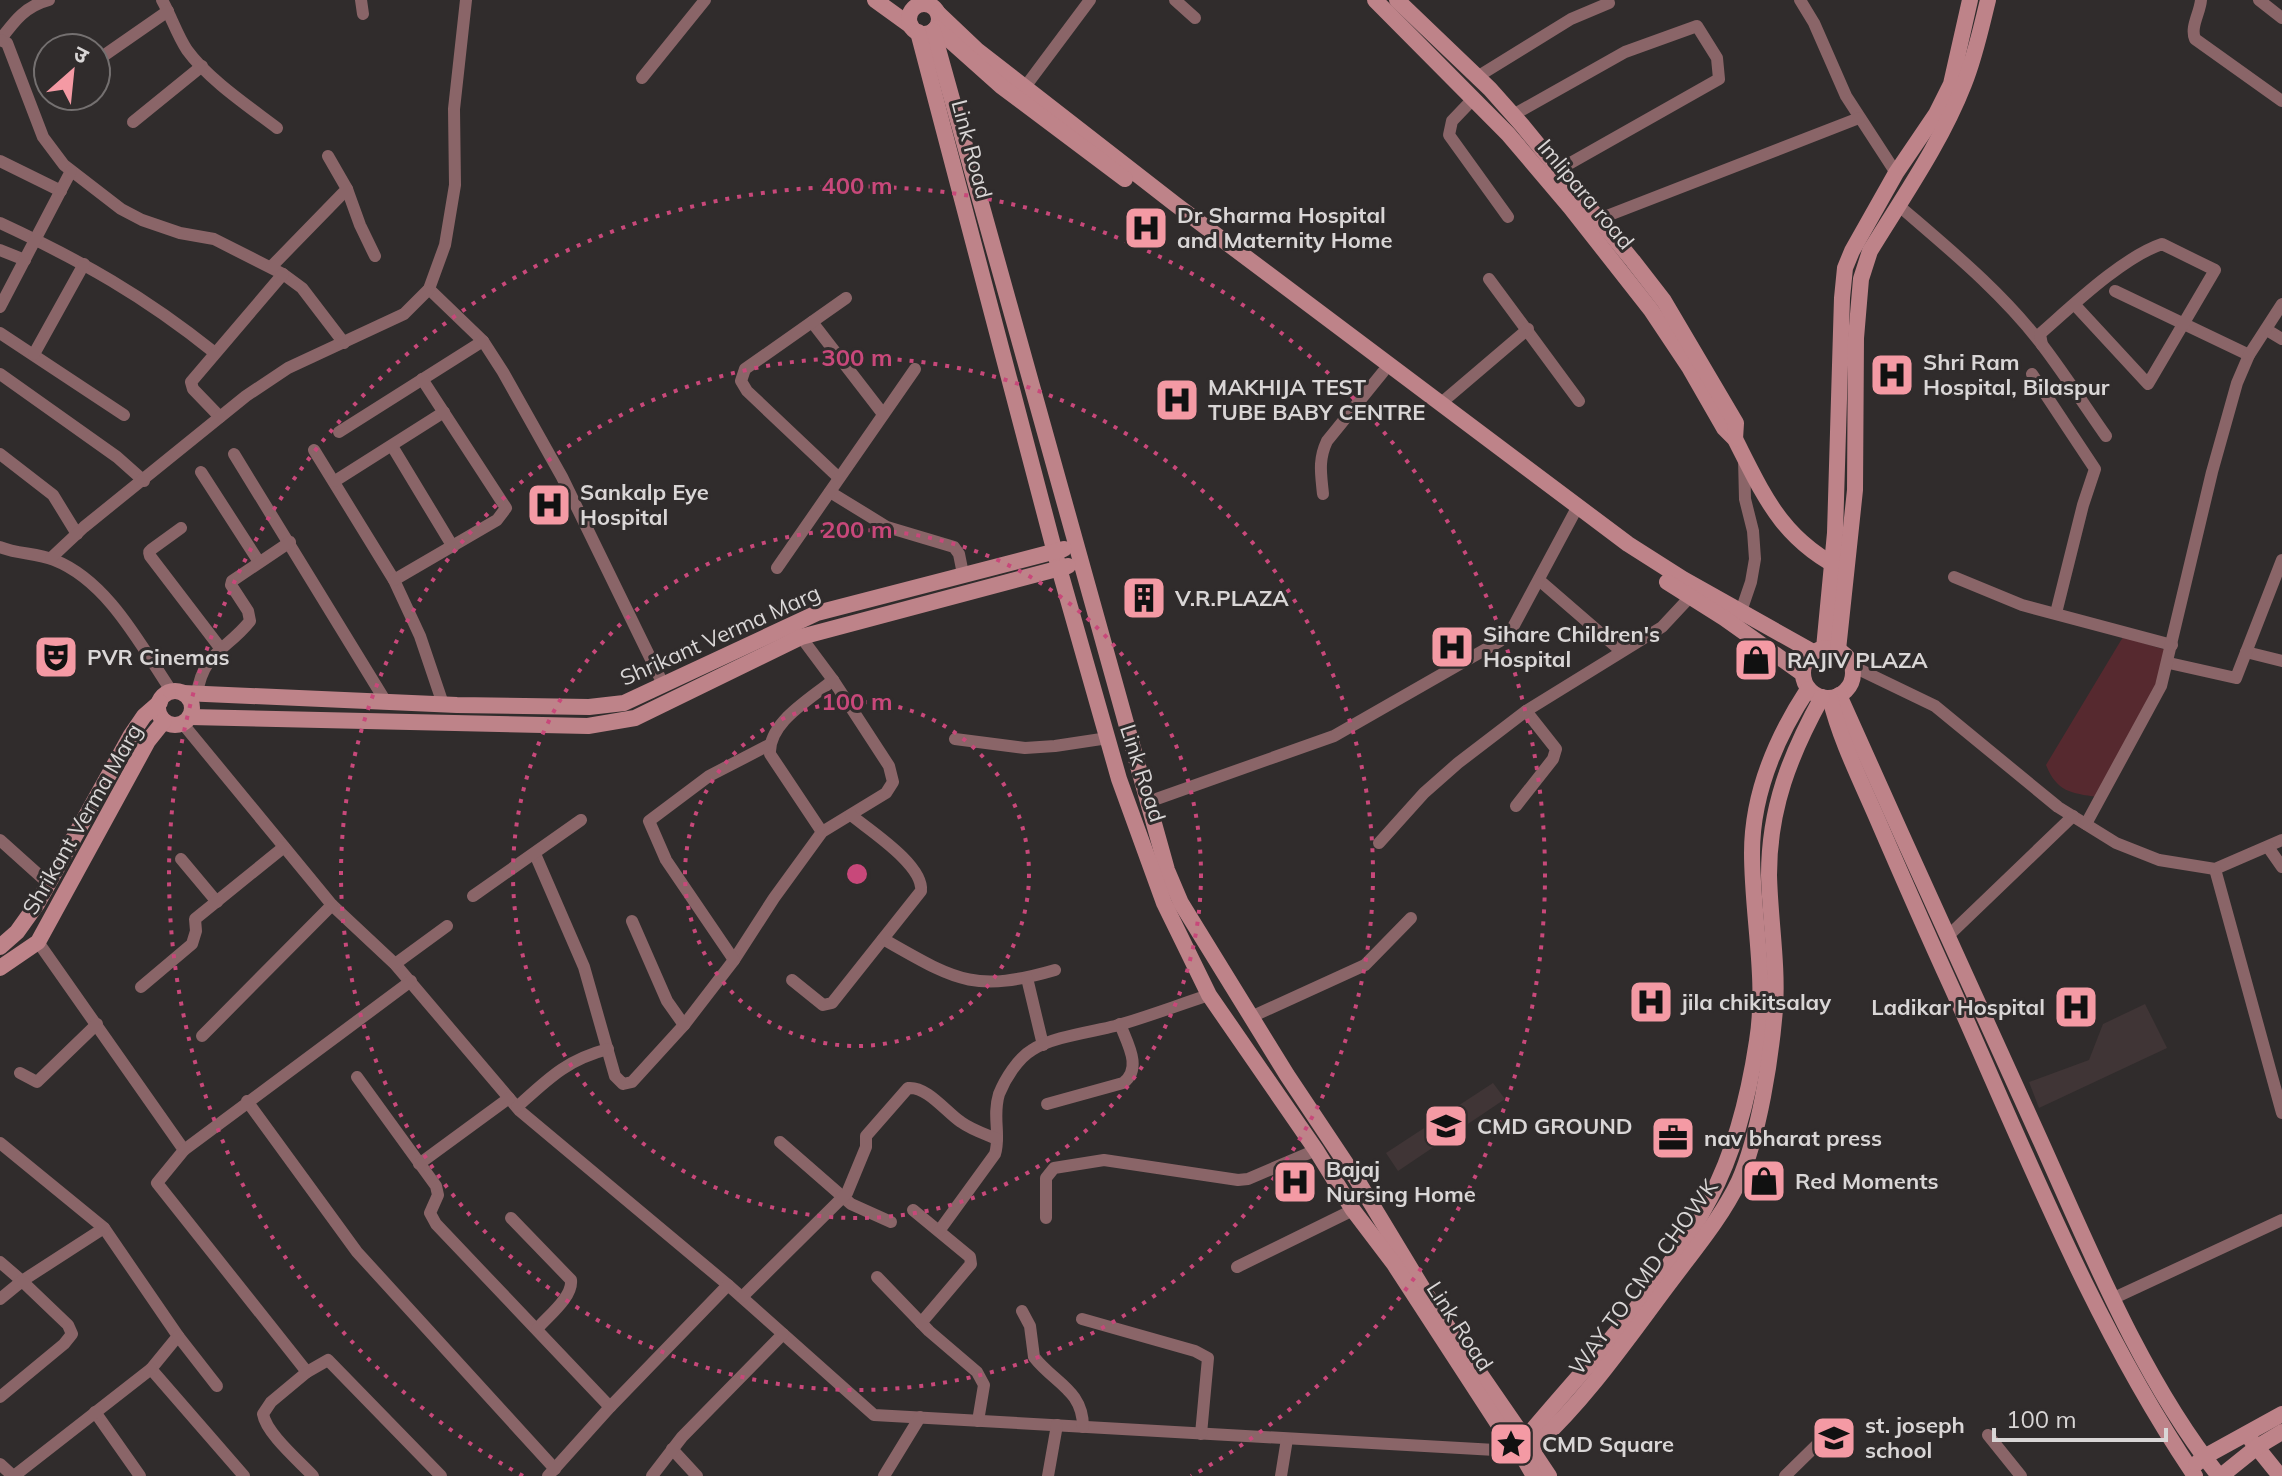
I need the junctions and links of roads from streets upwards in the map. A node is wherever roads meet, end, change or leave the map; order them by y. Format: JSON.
{"nodes":[{"id":1,"x":49,"y":0,"type":"edge"},
{"id":2,"x":361,"y":0,"type":"edge"},
{"id":3,"x":466,"y":0,"type":"edge"},
{"id":4,"x":705,"y":0,"type":"edge"},
{"id":5,"x":875,"y":0,"type":"edge"},
{"id":6,"x":1090,"y":0,"type":"edge"},
{"id":7,"x":1175,"y":0,"type":"edge"},
{"id":8,"x":1375,"y":0,"type":"edge"},
{"id":9,"x":1397,"y":0,"type":"edge"},
{"id":10,"x":1800,"y":0,"type":"edge"},
{"id":11,"x":1970,"y":0,"type":"edge"},
{"id":12,"x":1988,"y":0,"type":"edge"},
{"id":13,"x":2259,"y":0,"type":"edge"},
{"id":14,"x":2200,"y":1,"type":"edge"},
{"id":15,"x":1609,"y":3,"type":"dead end"},
{"id":16,"x":165,"y":5,"type":"edge"},
{"id":17,"x":363,"y":14,"type":"dead end"},
{"id":18,"x":921,"y":14,"type":"edge"},
{"id":19,"x":1195,"y":18,"type":"dead end"},
{"id":20,"x":2282,"y":18,"type":"edge"},
{"id":21,"x":0,"y":39,"type":"edge"},
{"id":22,"x":112,"y":48,"type":"edge"},
{"id":23,"x":202,"y":66,"type":"junction"},
{"id":24,"x":1477,"y":77,"type":"junction"},
{"id":25,"x":642,"y":78,"type":"dead end"},
{"id":26,"x":1025,"y":87,"type":"junction"},
{"id":27,"x":1473,"y":99,"type":"junction"},
{"id":28,"x":2282,"y":101,"type":"edge"},
{"id":29,"x":1513,"y":115,"type":"junction"},
{"id":30,"x":1859,"y":118,"type":"junction"},
{"id":31,"x":133,"y":122,"type":"dead end"},
{"id":32,"x":277,"y":128,"type":"dead end"},
{"id":33,"x":328,"y":156,"type":"dead end"},
{"id":34,"x":0,"y":161,"type":"edge"},
{"id":35,"x":71,"y":171,"type":"junction"},
{"id":36,"x":1552,"y":173,"type":"junction"},
{"id":37,"x":1896,"y":173,"type":"junction"},
{"id":38,"x":347,"y":189,"type":"junction"},
{"id":39,"x":61,"y":191,"type":"junction"},
{"id":40,"x":1898,"y":205,"type":"junction"},
{"id":41,"x":1508,"y":217,"type":"dead end"},
{"id":42,"x":1599,"y":219,"type":"junction"},
{"id":43,"x":0,"y":223,"type":"edge"},
{"id":44,"x":36,"y":240,"type":"junction"},
{"id":45,"x":0,"y":250,"type":"edge"},
{"id":46,"x":375,"y":256,"type":"dead end"},
{"id":47,"x":25,"y":260,"type":"junction"},
{"id":48,"x":84,"y":264,"type":"junction"},
{"id":49,"x":277,"y":270,"type":"junction"},
{"id":50,"x":1489,"y":279,"type":"dead end"},
{"id":51,"x":429,"y":289,"type":"junction"},
{"id":52,"x":2115,"y":291,"type":"dead end"},
{"id":53,"x":846,"y":298,"type":"dead end"},
{"id":54,"x":2074,"y":304,"type":"junction"},
{"id":55,"x":2282,"y":304,"type":"edge"},
{"id":56,"x":0,"y":307,"type":"edge"},
{"id":57,"x":812,"y":322,"type":"junction"},
{"id":58,"x":2185,"y":324,"type":"junction"},
{"id":59,"x":1528,"y":329,"type":"junction"},
{"id":60,"x":2267,"y":330,"type":"junction"},
{"id":61,"x":0,"y":333,"type":"edge"},
{"id":62,"x":2282,"y":339,"type":"edge"},
{"id":63,"x":483,"y":341,"type":"junction"},
{"id":64,"x":344,"y":343,"type":"junction"},
{"id":65,"x":2042,"y":345,"type":"junction"},
{"id":66,"x":215,"y":353,"type":"junction"},
{"id":67,"x":34,"y":354,"type":"junction"},
{"id":68,"x":2249,"y":355,"type":"junction"},
{"id":69,"x":915,"y":369,"type":"dead end"},
{"id":70,"x":1383,"y":372,"type":"junction"},
{"id":71,"x":0,"y":374,"type":"edge"},
{"id":72,"x":2032,"y":374,"type":"dead end"},
{"id":73,"x":422,"y":379,"type":"junction"},
{"id":74,"x":1579,"y":401,"type":"dead end"},
{"id":75,"x":1440,"y":404,"type":"junction"},
{"id":76,"x":444,"y":412,"type":"junction"},
{"id":77,"x":883,"y":414,"type":"junction"},
{"id":78,"x":124,"y":415,"type":"dead end"},
{"id":79,"x":220,"y":417,"type":"junction"},
{"id":80,"x":339,"y":432,"type":"dead end"},
{"id":81,"x":2106,"y":436,"type":"dead end"},
{"id":82,"x":1735,"y":439,"type":"junction"},
{"id":83,"x":392,"y":446,"type":"junction"},
{"id":84,"x":314,"y":450,"type":"dead end"},
{"id":85,"x":0,"y":454,"type":"edge"},
{"id":86,"x":234,"y":454,"type":"dead end"},
{"id":87,"x":1744,"y":456,"type":"junction"},
{"id":88,"x":201,"y":472,"type":"dead end"},
{"id":89,"x":839,"y":478,"type":"junction"},
{"id":90,"x":144,"y":481,"type":"junction"},
{"id":91,"x":335,"y":481,"type":"junction"},
{"id":92,"x":830,"y":492,"type":"junction"},
{"id":93,"x":1323,"y":494,"type":"dead end"},
{"id":94,"x":1575,"y":510,"type":"junction"},
{"id":95,"x":181,"y":528,"type":"dead end"},
{"id":96,"x":77,"y":534,"type":"junction"},
{"id":97,"x":290,"y":542,"type":"junction"},
{"id":98,"x":1077,"y":545,"type":"junction"},
{"id":99,"x":453,"y":547,"type":"junction"},
{"id":100,"x":2,"y":551,"type":"edge"},
{"id":101,"x":51,"y":558,"type":"junction"},
{"id":102,"x":1057,"y":560,"type":"junction"},
{"id":103,"x":2282,"y":560,"type":"edge"},
{"id":104,"x":259,"y":562,"type":"junction"},
{"id":105,"x":1082,"y":564,"type":"junction"},
{"id":106,"x":777,"y":568,"type":"dead end"},
{"id":107,"x":1839,"y":568,"type":"junction"},
{"id":108,"x":963,"y":574,"type":"junction"},
{"id":109,"x":1954,"y":577,"type":"dead end"},
{"id":110,"x":394,"y":580,"type":"junction"},
{"id":111,"x":1539,"y":580,"type":"junction"},
{"id":112,"x":1690,"y":597,"type":"junction"},
{"id":113,"x":2056,"y":613,"type":"junction"},
{"id":114,"x":1738,"y":620,"type":"junction"},
{"id":115,"x":801,"y":637,"type":"junction"},
{"id":116,"x":2172,"y":645,"type":"junction"},
{"id":117,"x":221,"y":649,"type":"junction"},
{"id":118,"x":1825,"y":650,"type":"junction"},
{"id":119,"x":1621,"y":651,"type":"junction"},
{"id":120,"x":2246,"y":652,"type":"junction"},
{"id":121,"x":2282,"y":661,"type":"edge"},
{"id":122,"x":2169,"y":663,"type":"junction"},
{"id":123,"x":1852,"y":666,"type":"junction"},
{"id":124,"x":833,"y":680,"type":"junction"},
{"id":125,"x":664,"y":686,"type":"junction"},
{"id":126,"x":1820,"y":691,"type":"junction"},
{"id":127,"x":178,"y":695,"type":"junction"},
{"id":128,"x":386,"y":702,"type":"junction"},
{"id":129,"x":443,"y":704,"type":"junction"},
{"id":130,"x":1526,"y":711,"type":"junction"},
{"id":131,"x":186,"y":720,"type":"junction"},
{"id":132,"x":164,"y":721,"type":"junction"},
{"id":133,"x":1108,"y":738,"type":"junction"},
{"id":134,"x":955,"y":739,"type":"dead end"},
{"id":135,"x":769,"y":745,"type":"junction"},
{"id":136,"x":1148,"y":802,"type":"junction"},
{"id":137,"x":1516,"y":806,"type":"dead end"},
{"id":138,"x":851,"y":815,"type":"junction"},
{"id":139,"x":2073,"y":816,"type":"junction"},
{"id":140,"x":581,"y":820,"type":"dead end"},
{"id":141,"x":2086,"y":824,"type":"junction"},
{"id":142,"x":822,"y":832,"type":"junction"},
{"id":143,"x":0,"y":840,"type":"edge"},
{"id":144,"x":2282,"y":840,"type":"edge"},
{"id":145,"x":1379,"y":843,"type":"dead end"},
{"id":146,"x":284,"y":847,"type":"junction"},
{"id":147,"x":2268,"y":847,"type":"junction"},
{"id":148,"x":535,"y":854,"type":"junction"},
{"id":149,"x":181,"y":859,"type":"dead end"},
{"id":150,"x":2282,"y":867,"type":"edge"},
{"id":151,"x":2215,"y":869,"type":"junction"},
{"id":152,"x":49,"y":884,"type":"junction"},
{"id":153,"x":473,"y":896,"type":"dead end"},
{"id":154,"x":217,"y":902,"type":"junction"},
{"id":155,"x":332,"y":905,"type":"junction"},
{"id":156,"x":1411,"y":918,"type":"dead end"},
{"id":157,"x":632,"y":921,"type":"dead end"},
{"id":158,"x":447,"y":926,"type":"dead end"},
{"id":159,"x":1947,"y":937,"type":"junction"},
{"id":160,"x":883,"y":939,"type":"junction"},
{"id":161,"x":38,"y":942,"type":"junction"},
{"id":162,"x":3,"y":955,"type":"edge"},
{"id":163,"x":734,"y":960,"type":"junction"},
{"id":164,"x":395,"y":964,"type":"junction"},
{"id":165,"x":1055,"y":970,"type":"dead end"},
{"id":166,"x":1027,"y":978,"type":"junction"},
{"id":167,"x":792,"y":980,"type":"dead end"},
{"id":168,"x":411,"y":981,"type":"junction"},
{"id":169,"x":141,"y":987,"type":"dead end"},
{"id":170,"x":1209,"y":995,"type":"junction"},
{"id":171,"x":1251,"y":1017,"type":"junction"},
{"id":172,"x":97,"y":1024,"type":"junction"},
{"id":173,"x":1120,"y":1024,"type":"junction"},
{"id":174,"x":684,"y":1025,"type":"junction"},
{"id":175,"x":202,"y":1036,"type":"dead end"},
{"id":176,"x":1043,"y":1045,"type":"junction"},
{"id":177,"x":608,"y":1049,"type":"junction"},
{"id":178,"x":20,"y":1073,"type":"dead end"},
{"id":179,"x":357,"y":1077,"type":"dead end"},
{"id":180,"x":247,"y":1101,"type":"junction"},
{"id":181,"x":513,"y":1103,"type":"junction"},
{"id":182,"x":1047,"y":1104,"type":"dead end"},
{"id":183,"x":2282,"y":1113,"type":"edge"},
{"id":184,"x":997,"y":1139,"type":"junction"},
{"id":185,"x":780,"y":1142,"type":"dead end"},
{"id":186,"x":0,"y":1143,"type":"edge"},
{"id":187,"x":184,"y":1150,"type":"junction"},
{"id":188,"x":1316,"y":1150,"type":"junction"},
{"id":189,"x":419,"y":1164,"type":"junction"},
{"id":190,"x":843,"y":1198,"type":"junction"},
{"id":191,"x":913,"y":1210,"type":"dead end"},
{"id":192,"x":1353,"y":1210,"type":"junction"},
{"id":193,"x":511,"y":1218,"type":"dead end"},
{"id":194,"x":1046,"y":1218,"type":"dead end"},
{"id":195,"x":2282,"y":1220,"type":"edge"},
{"id":196,"x":891,"y":1222,"type":"dead end"},
{"id":197,"x":104,"y":1228,"type":"junction"},
{"id":198,"x":939,"y":1231,"type":"junction"},
{"id":199,"x":0,"y":1262,"type":"edge"},
{"id":200,"x":1237,"y":1267,"type":"dead end"},
{"id":201,"x":877,"y":1277,"type":"dead end"},
{"id":202,"x":22,"y":1281,"type":"junction"},
{"id":203,"x":728,"y":1285,"type":"junction"},
{"id":204,"x":742,"y":1297,"type":"junction"},
{"id":205,"x":2114,"y":1298,"type":"junction"},
{"id":206,"x":0,"y":1299,"type":"edge"},
{"id":207,"x":1022,"y":1311,"type":"dead end"},
{"id":208,"x":1082,"y":1319,"type":"dead end"},
{"id":209,"x":921,"y":1323,"type":"junction"},
{"id":210,"x":537,"y":1329,"type":"junction"},
{"id":211,"x":783,"y":1334,"type":"junction"},
{"id":212,"x":178,"y":1336,"type":"junction"},
{"id":213,"x":151,"y":1369,"type":"junction"},
{"id":214,"x":307,"y":1372,"type":"junction"},
{"id":215,"x":217,"y":1386,"type":"dead end"},
{"id":216,"x":0,"y":1397,"type":"edge"},
{"id":217,"x":610,"y":1407,"type":"junction"},
{"id":218,"x":95,"y":1412,"type":"junction"},
{"id":219,"x":2282,"y":1414,"type":"edge"},
{"id":220,"x":920,"y":1417,"type":"junction"},
{"id":221,"x":978,"y":1421,"type":"junction"},
{"id":222,"x":1057,"y":1425,"type":"junction"},
{"id":223,"x":1083,"y":1427,"type":"junction"},
{"id":224,"x":1834,"y":1428,"type":"dead end"},
{"id":225,"x":2282,"y":1432,"type":"edge"},
{"id":226,"x":1201,"y":1434,"type":"junction"},
{"id":227,"x":1988,"y":1435,"type":"dead end"},
{"id":228,"x":1287,"y":1439,"type":"junction"},
{"id":229,"x":2252,"y":1440,"type":"junction"},
{"id":230,"x":1524,"y":1445,"type":"junction"},
{"id":231,"x":672,"y":1449,"type":"junction"},
{"id":232,"x":2204,"y":1457,"type":"junction"},
{"id":233,"x":0,"y":1464,"type":"edge"},
{"id":234,"x":551,"y":1472,"type":"edge"},
{"id":235,"x":2189,"y":1474,"type":"edge"},
{"id":236,"x":13,"y":1476,"type":"edge"},
{"id":237,"x":140,"y":1476,"type":"edge"},
{"id":238,"x":244,"y":1476,"type":"edge"},
{"id":239,"x":313,"y":1476,"type":"edge"},
{"id":240,"x":441,"y":1476,"type":"edge"},
{"id":241,"x":652,"y":1476,"type":"edge"},
{"id":242,"x":697,"y":1476,"type":"edge"},
{"id":243,"x":884,"y":1476,"type":"edge"},
{"id":244,"x":1048,"y":1476,"type":"edge"},
{"id":245,"x":1281,"y":1476,"type":"edge"},
{"id":246,"x":1534,"y":1476,"type":"edge"},
{"id":247,"x":1549,"y":1476,"type":"edge"},
{"id":248,"x":1785,"y":1476,"type":"edge"},
{"id":249,"x":2021,"y":1476,"type":"edge"},
{"id":250,"x":2220,"y":1476,"type":"edge"},
{"id":251,"x":2280,"y":1476,"type":"edge"}],
"edges":[{"from":1,"to":21,"type":"street"},
{"from":2,"to":17,"type":"street"},
{"from":3,"to":51,"type":"street"},
{"from":4,"to":25,"type":"street"},
{"from":5,"to":18,"type":"street"},
{"from":6,"to":26,"type":"street"},
{"from":7,"to":19,"type":"street"},
{"from":8,"to":27,"type":"street","name":"Imlipara road"},
{"from":9,"to":24,"type":"street","name":"Imlipara road"},
{"from":10,"to":30,"type":"street"},
{"from":11,"to":37,"type":"street"},
{"from":12,"to":40,"type":"street"},
{"from":13,"to":20,"type":"street"},
{"from":14,"to":28,"type":"street"},
{"from":15,"to":24,"type":"street"},
{"from":16,"to":22,"type":"street"},
{"from":16,"to":23,"type":"street"},
{"from":18,"to":26,"type":"street"},
{"from":18,"to":70,"type":"street"},
{"from":18,"to":98,"type":"street","name":"Link Road"},
{"from":18,"to":102,"type":"street","name":"Link Road"},
{"from":21,"to":35,"type":"street"},
{"from":23,"to":31,"type":"street"},
{"from":23,"to":32,"type":"street"},
{"from":24,"to":29,"type":"street","name":"Imlipara road"},
{"from":26,"to":75,"type":"street"},
{"from":27,"to":36,"type":"street","name":"Imlipara road"},
{"from":27,"to":41,"type":"street"},
{"from":29,"to":36,"type":"street","name":"Imlipara road"},
{"from":29,"to":36,"type":"street"},
{"from":30,"to":37,"type":"street"},
{"from":30,"to":42,"type":"street"},
{"from":33,"to":38,"type":"street"},
{"from":34,"to":39,"type":"street"},
{"from":35,"to":39,"type":"street"},
{"from":35,"to":49,"type":"street"},
{"from":36,"to":42,"type":"street","name":"Imlipara road"},
{"from":36,"to":82,"type":"street","name":"Imlipara road"},
{"from":37,"to":107,"type":"street"},
{"from":38,"to":46,"type":"street"},
{"from":38,"to":49,"type":"street"},
{"from":39,"to":44,"type":"street"},
{"from":40,"to":65,"type":"street"},
{"from":40,"to":107,"type":"street"},
{"from":42,"to":82,"type":"street","name":"Imlipara road"},
{"from":43,"to":44,"type":"street"},
{"from":44,"to":47,"type":"street"},
{"from":44,"to":48,"type":"street"},
{"from":45,"to":47,"type":"street"},
{"from":47,"to":56,"type":"street"},
{"from":48,"to":66,"type":"street"},
{"from":48,"to":67,"type":"street"},
{"from":49,"to":64,"type":"street"},
{"from":49,"to":66,"type":"street"},
{"from":50,"to":59,"type":"street"},
{"from":51,"to":63,"type":"street"},
{"from":51,"to":64,"type":"street"},
{"from":52,"to":58,"type":"street"},
{"from":53,"to":57,"type":"street"},
{"from":54,"to":58,"type":"street"},
{"from":54,"to":58,"type":"street"},
{"from":54,"to":65,"type":"street"},
{"from":55,"to":60,"type":"street"},
{"from":57,"to":77,"type":"street"},
{"from":57,"to":89,"type":"street"},
{"from":58,"to":68,"type":"street"},
{"from":59,"to":74,"type":"street"},
{"from":59,"to":75,"type":"street"},
{"from":60,"to":62,"type":"street"},
{"from":60,"to":68,"type":"street"},
{"from":61,"to":67,"type":"street"},
{"from":63,"to":73,"type":"street"},
{"from":63,"to":125,"type":"street"},
{"from":64,"to":79,"type":"street"},
{"from":65,"to":81,"type":"street"},
{"from":66,"to":79,"type":"street"},
{"from":67,"to":78,"type":"street"},
{"from":68,"to":116,"type":"street"},
{"from":69,"to":77,"type":"street"},
{"from":70,"to":93,"type":"street"},
{"from":70,"to":94,"type":"street"},
{"from":71,"to":90,"type":"street"},
{"from":72,"to":113,"type":"street"},
{"from":73,"to":76,"type":"street"},
{"from":73,"to":80,"type":"street"},
{"from":75,"to":94,"type":"street"},
{"from":76,"to":83,"type":"street"},
{"from":76,"to":99,"type":"street"},
{"from":77,"to":89,"type":"street"},
{"from":79,"to":90,"type":"street"},
{"from":82,"to":87,"type":"street","name":"Imlipara road"},
{"from":83,"to":91,"type":"street"},
{"from":83,"to":99,"type":"street"},
{"from":84,"to":91,"type":"street"},
{"from":85,"to":96,"type":"street"},
{"from":86,"to":97,"type":"street"},
{"from":87,"to":107,"type":"street","name":"Imlipara road"},
{"from":87,"to":114,"type":"street"},
{"from":88,"to":104,"type":"street"},
{"from":89,"to":92,"type":"street"},
{"from":90,"to":96,"type":"street"},
{"from":91,"to":110,"type":"street"},
{"from":92,"to":106,"type":"street"},
{"from":92,"to":108,"type":"street"},
{"from":94,"to":111,"type":"street"},
{"from":94,"to":112,"type":"street"},
{"from":94,"to":114,"type":"street"},
{"from":95,"to":117,"type":"street"},
{"from":96,"to":101,"type":"street"},
{"from":97,"to":104,"type":"street"},
{"from":97,"to":128,"type":"street"},
{"from":98,"to":102,"type":"street","name":"Shrikant Verma Marg"},
{"from":98,"to":105,"type":"street","name":"Link Road"},
{"from":99,"to":110,"type":"street"},
{"from":100,"to":101,"type":"street"},
{"from":101,"to":127,"type":"street"},
{"from":102,"to":105,"type":"street","name":"Shrikant Verma Marg"},
{"from":102,"to":108,"type":"street","name":"Shrikant Verma Marg"},
{"from":102,"to":115,"type":"street","name":"Shrikant Verma Marg"},
{"from":102,"to":133,"type":"street","name":"Link Road"},
{"from":103,"to":120,"type":"street"},
{"from":104,"to":117,"type":"street"},
{"from":105,"to":136,"type":"street","name":"Link Road"},
{"from":107,"to":118,"type":"street"},
{"from":108,"to":125,"type":"street","name":"Shrikant Verma Marg"},
{"from":109,"to":113,"type":"street"},
{"from":110,"to":129,"type":"street"},
{"from":111,"to":119,"type":"street"},
{"from":111,"to":136,"type":"street"},
{"from":112,"to":114,"type":"street"},
{"from":112,"to":119,"type":"street"},
{"from":113,"to":116,"type":"street"},
{"from":114,"to":118,"type":"street"},
{"from":114,"to":126,"type":"street"},
{"from":115,"to":124,"type":"street"},
{"from":115,"to":131,"type":"street","name":"Shrikant Verma Marg"},
{"from":116,"to":122,"type":"street"},
{"from":117,"to":127,"type":"street"},
{"from":118,"to":123,"type":"street"},
{"from":118,"to":126,"type":"street"},
{"from":119,"to":130,"type":"street"},
{"from":120,"to":121,"type":"street"},
{"from":120,"to":122,"type":"street"},
{"from":122,"to":141,"type":"street"},
{"from":123,"to":126,"type":"street"},
{"from":123,"to":139,"type":"street"},
{"from":124,"to":135,"type":"street"},
{"from":124,"to":138,"type":"street"},
{"from":125,"to":129,"type":"street","name":"Shrikant Verma Marg"},
{"from":126,"to":159,"type":"street"},
{"from":126,"to":230,"type":"street","name":"WAY TO CMD CHOWK"},
{"from":126,"to":235,"type":"street"},
{"from":127,"to":128,"type":"street","name":"Shrikant Verma Marg"},
{"from":127,"to":131,"type":"street"},
{"from":127,"to":132,"type":"street"},
{"from":127,"to":152,"type":"street","name":"Shrikant Verma Marg"},
{"from":128,"to":129,"type":"street","name":"Shrikant Verma Marg"},
{"from":130,"to":137,"type":"street"},
{"from":130,"to":145,"type":"street"},
{"from":131,"to":132,"type":"street","name":"Shrikant Verma Marg"},
{"from":131,"to":146,"type":"street"},
{"from":132,"to":161,"type":"street","name":"Shrikant Verma Marg"},
{"from":133,"to":134,"type":"street"},
{"from":133,"to":170,"type":"street","name":"Link Road"},
{"from":135,"to":142,"type":"street"},
{"from":135,"to":163,"type":"street"},
{"from":136,"to":171,"type":"street","name":"Link Road"},
{"from":138,"to":142,"type":"street"},
{"from":138,"to":160,"type":"street"},
{"from":139,"to":141,"type":"street"},
{"from":139,"to":159,"type":"street"},
{"from":140,"to":148,"type":"street"},
{"from":141,"to":151,"type":"street"},
{"from":142,"to":163,"type":"street"},
{"from":143,"to":152,"type":"street"},
{"from":144,"to":147,"type":"street"},
{"from":146,"to":154,"type":"street"},
{"from":146,"to":155,"type":"street"},
{"from":147,"to":150,"type":"street"},
{"from":147,"to":151,"type":"street"},
{"from":148,"to":153,"type":"street"},
{"from":148,"to":177,"type":"street"},
{"from":149,"to":154,"type":"street"},
{"from":151,"to":183,"type":"street"},
{"from":152,"to":162,"type":"street","name":"Shrikant Verma Marg"},
{"from":154,"to":169,"type":"street"},
{"from":155,"to":164,"type":"street"},
{"from":155,"to":175,"type":"street"},
{"from":156,"to":171,"type":"street"},
{"from":157,"to":174,"type":"street"},
{"from":158,"to":164,"type":"street"},
{"from":159,"to":205,"type":"street"},
{"from":160,"to":166,"type":"street"},
{"from":160,"to":167,"type":"street"},
{"from":161,"to":162,"type":"street","name":"Shrikant Verma Marg"},
{"from":161,"to":172,"type":"street"},
{"from":163,"to":174,"type":"street"},
{"from":164,"to":168,"type":"street"},
{"from":165,"to":166,"type":"street"},
{"from":166,"to":176,"type":"street"},
{"from":168,"to":180,"type":"street"},
{"from":168,"to":181,"type":"street"},
{"from":170,"to":173,"type":"street"},
{"from":170,"to":188,"type":"street","name":"Link Road"},
{"from":171,"to":230,"type":"street","name":"Link Road"},
{"from":172,"to":178,"type":"street"},
{"from":172,"to":187,"type":"street"},
{"from":173,"to":176,"type":"street"},
{"from":173,"to":182,"type":"street"},
{"from":174,"to":177,"type":"street"},
{"from":176,"to":184,"type":"street"},
{"from":177,"to":181,"type":"street"},
{"from":179,"to":189,"type":"street"},
{"from":180,"to":187,"type":"street"},
{"from":180,"to":234,"type":"street"},
{"from":181,"to":189,"type":"street"},
{"from":181,"to":203,"type":"street"},
{"from":184,"to":190,"type":"street"},
{"from":184,"to":198,"type":"street"},
{"from":185,"to":190,"type":"street"},
{"from":186,"to":197,"type":"street"},
{"from":187,"to":214,"type":"street"},
{"from":188,"to":192,"type":"street","name":"Link Road"},
{"from":188,"to":194,"type":"street"},
{"from":189,"to":210,"type":"street"},
{"from":190,"to":196,"type":"street"},
{"from":190,"to":204,"type":"street"},
{"from":191,"to":198,"type":"street"},
{"from":192,"to":200,"type":"street"},
{"from":192,"to":230,"type":"street","name":"Link Road"},
{"from":193,"to":210,"type":"street"},
{"from":195,"to":205,"type":"street"},
{"from":197,"to":202,"type":"street"},
{"from":197,"to":212,"type":"street"},
{"from":198,"to":209,"type":"street"},
{"from":199,"to":202,"type":"street"},
{"from":201,"to":209,"type":"street"},
{"from":202,"to":206,"type":"street"},
{"from":202,"to":216,"type":"street"},
{"from":203,"to":204,"type":"street"},
{"from":203,"to":217,"type":"street"},
{"from":204,"to":211,"type":"street"},
{"from":205,"to":232,"type":"street"},
{"from":207,"to":223,"type":"street"},
{"from":208,"to":226,"type":"street"},
{"from":209,"to":221,"type":"street"},
{"from":210,"to":217,"type":"street"},
{"from":211,"to":220,"type":"street"},
{"from":211,"to":231,"type":"street"},
{"from":212,"to":213,"type":"street"},
{"from":212,"to":215,"type":"street"},
{"from":213,"to":218,"type":"street"},
{"from":213,"to":238,"type":"street"},
{"from":214,"to":239,"type":"street"},
{"from":214,"to":240,"type":"street"},
{"from":217,"to":234,"type":"street"},
{"from":218,"to":236,"type":"street"},
{"from":218,"to":237,"type":"street"},
{"from":219,"to":229,"type":"street"},
{"from":220,"to":221,"type":"street"},
{"from":220,"to":243,"type":"street"},
{"from":221,"to":222,"type":"street"},
{"from":222,"to":223,"type":"street"},
{"from":222,"to":244,"type":"street"},
{"from":223,"to":226,"type":"street"},
{"from":224,"to":248,"type":"street"},
{"from":225,"to":229,"type":"street"},
{"from":226,"to":228,"type":"street"},
{"from":227,"to":249,"type":"street"},
{"from":228,"to":230,"type":"street"},
{"from":228,"to":245,"type":"street"},
{"from":229,"to":232,"type":"street"},
{"from":229,"to":250,"type":"street"},
{"from":229,"to":251,"type":"street"},
{"from":230,"to":246,"type":"street"},
{"from":230,"to":247,"type":"street","name":"Link Road"},
{"from":231,"to":241,"type":"street"},
{"from":231,"to":242,"type":"street"},
{"from":232,"to":235,"type":"street"},
{"from":232,"to":250,"type":"street"},
{"from":233,"to":236,"type":"street"}]}
